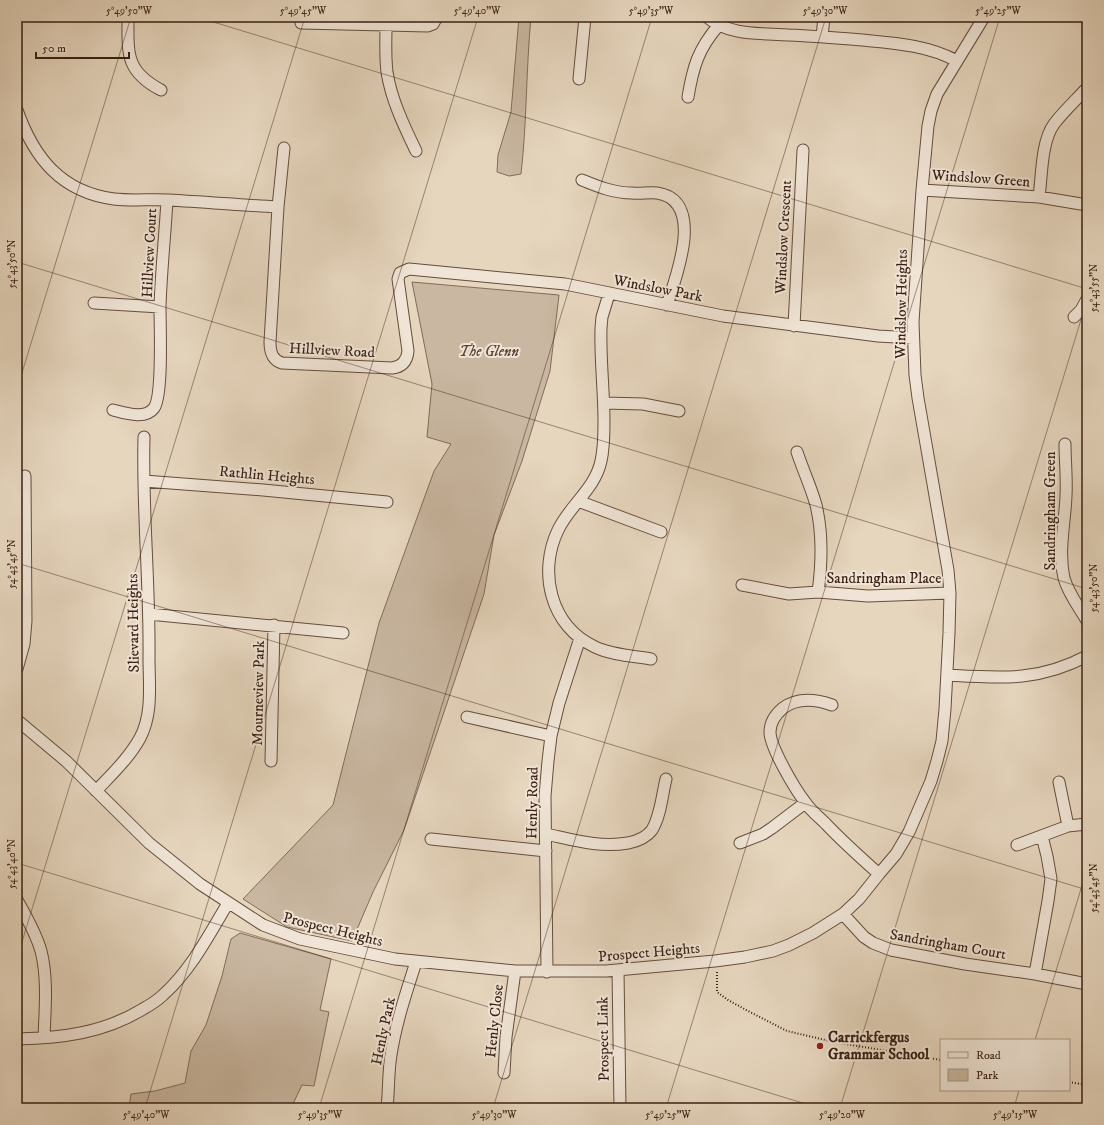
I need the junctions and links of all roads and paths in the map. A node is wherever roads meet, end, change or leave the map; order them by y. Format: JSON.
{"nodes":[{"id":1,"x":128,"y":17,"type":"edge"},
{"id":2,"x":437,"y":17,"type":"edge"},
{"id":3,"x":585,"y":17,"type":"edge"},
{"id":4,"x":707,"y":17,"type":"edge"},
{"id":5,"x":824,"y":17,"type":"edge"},
{"id":6,"x":984,"y":17,"type":"edge"},
{"id":7,"x":301,"y":23,"type":"dead end"},
{"id":8,"x":386,"y":25,"type":"junction"},
{"id":9,"x":719,"y":25,"type":"junction"},
{"id":10,"x":822,"y":37,"type":"junction"},
{"id":11,"x":957,"y":61,"type":"junction"},
{"id":12,"x":579,"y":79,"type":"dead end"},
{"id":13,"x":1086,"y":89,"type":"dead end"},
{"id":14,"x":161,"y":90,"type":"dead end"},
{"id":15,"x":688,"y":97,"type":"dead end"},
{"id":16,"x":17,"y":110,"type":"edge"},
{"id":17,"x":284,"y":148,"type":"dead end"},
{"id":18,"x":803,"y":150,"type":"dead end"},
{"id":19,"x":416,"y":151,"type":"dead end"},
{"id":20,"x":582,"y":180,"type":"dead end"},
{"id":21,"x":922,"y":190,"type":"junction"},
{"id":22,"x":1039,"y":197,"type":"junction"},
{"id":23,"x":167,"y":200,"type":"junction"},
{"id":24,"x":1087,"y":205,"type":"edge"},
{"id":25,"x":278,"y":207,"type":"junction"},
{"id":26,"x":399,"y":275,"type":"joint"},
{"id":27,"x":609,"y":294,"type":"junction"},
{"id":28,"x":1087,"y":299,"type":"edge"},
{"id":29,"x":94,"y":303,"type":"dead end"},
{"id":30,"x":667,"y":305,"type":"junction"},
{"id":31,"x":160,"y":307,"type":"junction"},
{"id":32,"x":1074,"y":317,"type":"dead end"},
{"id":33,"x":794,"y":326,"type":"junction"},
{"id":34,"x":914,"y":338,"type":"junction"},
{"id":35,"x":604,"y":403,"type":"junction"},
{"id":36,"x":113,"y":410,"type":"dead end"},
{"id":37,"x":679,"y":411,"type":"dead end"},
{"id":38,"x":144,"y":437,"type":"dead end"},
{"id":39,"x":1065,"y":444,"type":"dead end"},
{"id":40,"x":797,"y":452,"type":"dead end"},
{"id":41,"x":25,"y":476,"type":"dead end"},
{"id":42,"x":144,"y":481,"type":"junction"},
{"id":43,"x":578,"y":501,"type":"junction"},
{"id":44,"x":387,"y":502,"type":"dead end"},
{"id":45,"x":661,"y":532,"type":"dead end"},
{"id":46,"x":742,"y":585,"type":"dead end"},
{"id":47,"x":818,"y":592,"type":"junction"},
{"id":48,"x":950,"y":593,"type":"junction"},
{"id":49,"x":150,"y":614,"type":"junction"},
{"id":50,"x":1087,"y":621,"type":"edge"},
{"id":51,"x":274,"y":625,"type":"junction"},
{"id":52,"x":343,"y":633,"type":"dead end"},
{"id":53,"x":580,"y":638,"type":"junction"},
{"id":54,"x":1087,"y":656,"type":"edge"},
{"id":55,"x":651,"y":659,"type":"dead end"},
{"id":56,"x":17,"y":669,"type":"edge"},
{"id":57,"x":947,"y":676,"type":"junction"},
{"id":58,"x":832,"y":705,"type":"dead end"},
{"id":59,"x":467,"y":717,"type":"dead end"},
{"id":60,"x":17,"y":720,"type":"edge"},
{"id":61,"x":551,"y":736,"type":"junction"},
{"id":62,"x":271,"y":761,"type":"dead end"},
{"id":63,"x":666,"y":779,"type":"dead end"},
{"id":64,"x":1058,"y":782,"type":"dead end"},
{"id":65,"x":96,"y":791,"type":"junction"},
{"id":66,"x":805,"y":803,"type":"junction"},
{"id":67,"x":1087,"y":824,"type":"edge"},
{"id":68,"x":1068,"y":826,"type":"junction"},
{"id":69,"x":546,"y":834,"type":"junction"},
{"id":70,"x":1042,"y":836,"type":"junction"},
{"id":71,"x":430,"y":839,"type":"dead end"},
{"id":72,"x":740,"y":843,"type":"dead end"},
{"id":73,"x":1017,"y":845,"type":"dead end"},
{"id":74,"x":546,"y":851,"type":"junction"},
{"id":75,"x":879,"y":874,"type":"junction"},
{"id":76,"x":17,"y":900,"type":"edge"},
{"id":77,"x":228,"y":903,"type":"junction"},
{"id":78,"x":843,"y":914,"type":"junction"},
{"id":79,"x":715,"y":961,"type":"junction"},
{"id":80,"x":416,"y":962,"type":"junction"},
{"id":81,"x":618,"y":970,"type":"junction"},
{"id":82,"x":515,"y":971,"type":"junction"},
{"id":83,"x":547,"y":972,"type":"junction"},
{"id":84,"x":1035,"y":974,"type":"junction"},
{"id":85,"x":1087,"y":984,"type":"edge"},
{"id":86,"x":17,"y":1038,"type":"edge"},
{"id":87,"x":44,"y":1038,"type":"junction"},
{"id":88,"x":940,"y":1060,"type":"edge"},
{"id":89,"x":504,"y":1074,"type":"dead end"},
{"id":90,"x":1070,"y":1082,"type":"edge"},
{"id":91,"x":1087,"y":1085,"type":"edge"},
{"id":92,"x":387,"y":1108,"type":"edge"},
{"id":93,"x":620,"y":1108,"type":"edge"}],
"edges":[{"from":1,"to":14,"type":"street"},
{"from":2,"to":8,"type":"street"},
{"from":3,"to":12,"type":"street"},
{"from":4,"to":9,"type":"street"},
{"from":5,"to":10,"type":"street"},
{"from":6,"to":11,"type":"street","name":"Windslow Heights"},
{"from":7,"to":8,"type":"street"},
{"from":8,"to":19,"type":"street"},
{"from":9,"to":10,"type":"street"},
{"from":9,"to":15,"type":"street"},
{"from":10,"to":11,"type":"street"},
{"from":11,"to":21,"type":"street","name":"Windslow Heights"},
{"from":13,"to":22,"type":"street","name":"Windslow Green"},
{"from":16,"to":23,"type":"street"},
{"from":17,"to":25,"type":"street","name":"Hillview Road"},
{"from":18,"to":33,"type":"street","name":"Windslow Crescent"},
{"from":20,"to":30,"type":"street"},
{"from":21,"to":22,"type":"street","name":"Windslow Green"},
{"from":21,"to":34,"type":"street","name":"Windslow Heights"},
{"from":22,"to":24,"type":"street","name":"Windslow Green"},
{"from":23,"to":25,"type":"street"},
{"from":23,"to":31,"type":"street","name":"Hillview Court"},
{"from":25,"to":26,"type":"street","name":"Hillview Road"},
{"from":26,"to":27,"type":"street","name":"Windslow Park"},
{"from":27,"to":30,"type":"street","name":"Windslow Park"},
{"from":27,"to":35,"type":"street"},
{"from":28,"to":32,"type":"street"},
{"from":29,"to":31,"type":"street","name":"Hillview Court"},
{"from":30,"to":33,"type":"street","name":"Windslow Park"},
{"from":31,"to":36,"type":"street","name":"Hillview Court"},
{"from":33,"to":34,"type":"street","name":"Windslow Park"},
{"from":34,"to":48,"type":"street","name":"Windslow Heights"},
{"from":35,"to":37,"type":"street"},
{"from":35,"to":43,"type":"street"},
{"from":38,"to":42,"type":"street","name":"Slievard Heights"},
{"from":39,"to":50,"type":"street","name":"Sandringham Green"},
{"from":40,"to":47,"type":"street","name":"Sandringham Place"},
{"from":41,"to":56,"type":"street"},
{"from":42,"to":44,"type":"street","name":"Rathlin Heights"},
{"from":42,"to":49,"type":"street","name":"Slievard Heights"},
{"from":43,"to":45,"type":"street"},
{"from":43,"to":53,"type":"street"},
{"from":46,"to":47,"type":"street","name":"Sandringham Place"},
{"from":47,"to":48,"type":"street","name":"Sandringham Place"},
{"from":48,"to":57,"type":"street","name":"Windslow Heights"},
{"from":49,"to":51,"type":"street","name":"Mourneview Park"},
{"from":49,"to":65,"type":"street","name":"Slievard Heights"},
{"from":51,"to":52,"type":"street","name":"Mourneview Park"},
{"from":51,"to":62,"type":"street","name":"Mourneview Park"},
{"from":53,"to":55,"type":"street"},
{"from":53,"to":61,"type":"street","name":"Henly Road"},
{"from":54,"to":57,"type":"street"},
{"from":57,"to":75,"type":"street","name":"Windslow Heights"},
{"from":58,"to":66,"type":"street"},
{"from":59,"to":61,"type":"street"},
{"from":60,"to":65,"type":"street","name":"Prospect Heights"},
{"from":61,"to":69,"type":"street","name":"Henly Road"},
{"from":63,"to":69,"type":"street"},
{"from":64,"to":68,"type":"street"},
{"from":65,"to":77,"type":"street","name":"Prospect Heights"},
{"from":66,"to":72,"type":"street"},
{"from":66,"to":75,"type":"street"},
{"from":67,"to":68,"type":"street"},
{"from":68,"to":70,"type":"street"},
{"from":69,"to":74,"type":"street","name":"Henly Road"},
{"from":70,"to":73,"type":"street"},
{"from":70,"to":84,"type":"street"},
{"from":71,"to":74,"type":"street"},
{"from":74,"to":83,"type":"street","name":"Henly Road"},
{"from":75,"to":78,"type":"street","name":"Prospect Heights"},
{"from":76,"to":87,"type":"street"},
{"from":77,"to":80,"type":"street","name":"Prospect Heights"},
{"from":77,"to":87,"type":"street"},
{"from":78,"to":79,"type":"street","name":"Prospect Heights"},
{"from":78,"to":84,"type":"street","name":"Sandringham Court"},
{"from":79,"to":81,"type":"street","name":"Prospect Heights"},
{"from":79,"to":88,"type":"path"},
{"from":80,"to":82,"type":"street","name":"Prospect Heights"},
{"from":80,"to":92,"type":"street","name":"Henly Park"},
{"from":81,"to":83,"type":"street","name":"Prospect Heights"},
{"from":81,"to":93,"type":"street","name":"Prospect Link"},
{"from":82,"to":83,"type":"street","name":"Prospect Heights"},
{"from":82,"to":89,"type":"street","name":"Henly Close"},
{"from":84,"to":85,"type":"street","name":"Sandringham Court"},
{"from":86,"to":87,"type":"street"},
{"from":90,"to":91,"type":"path"}]}
